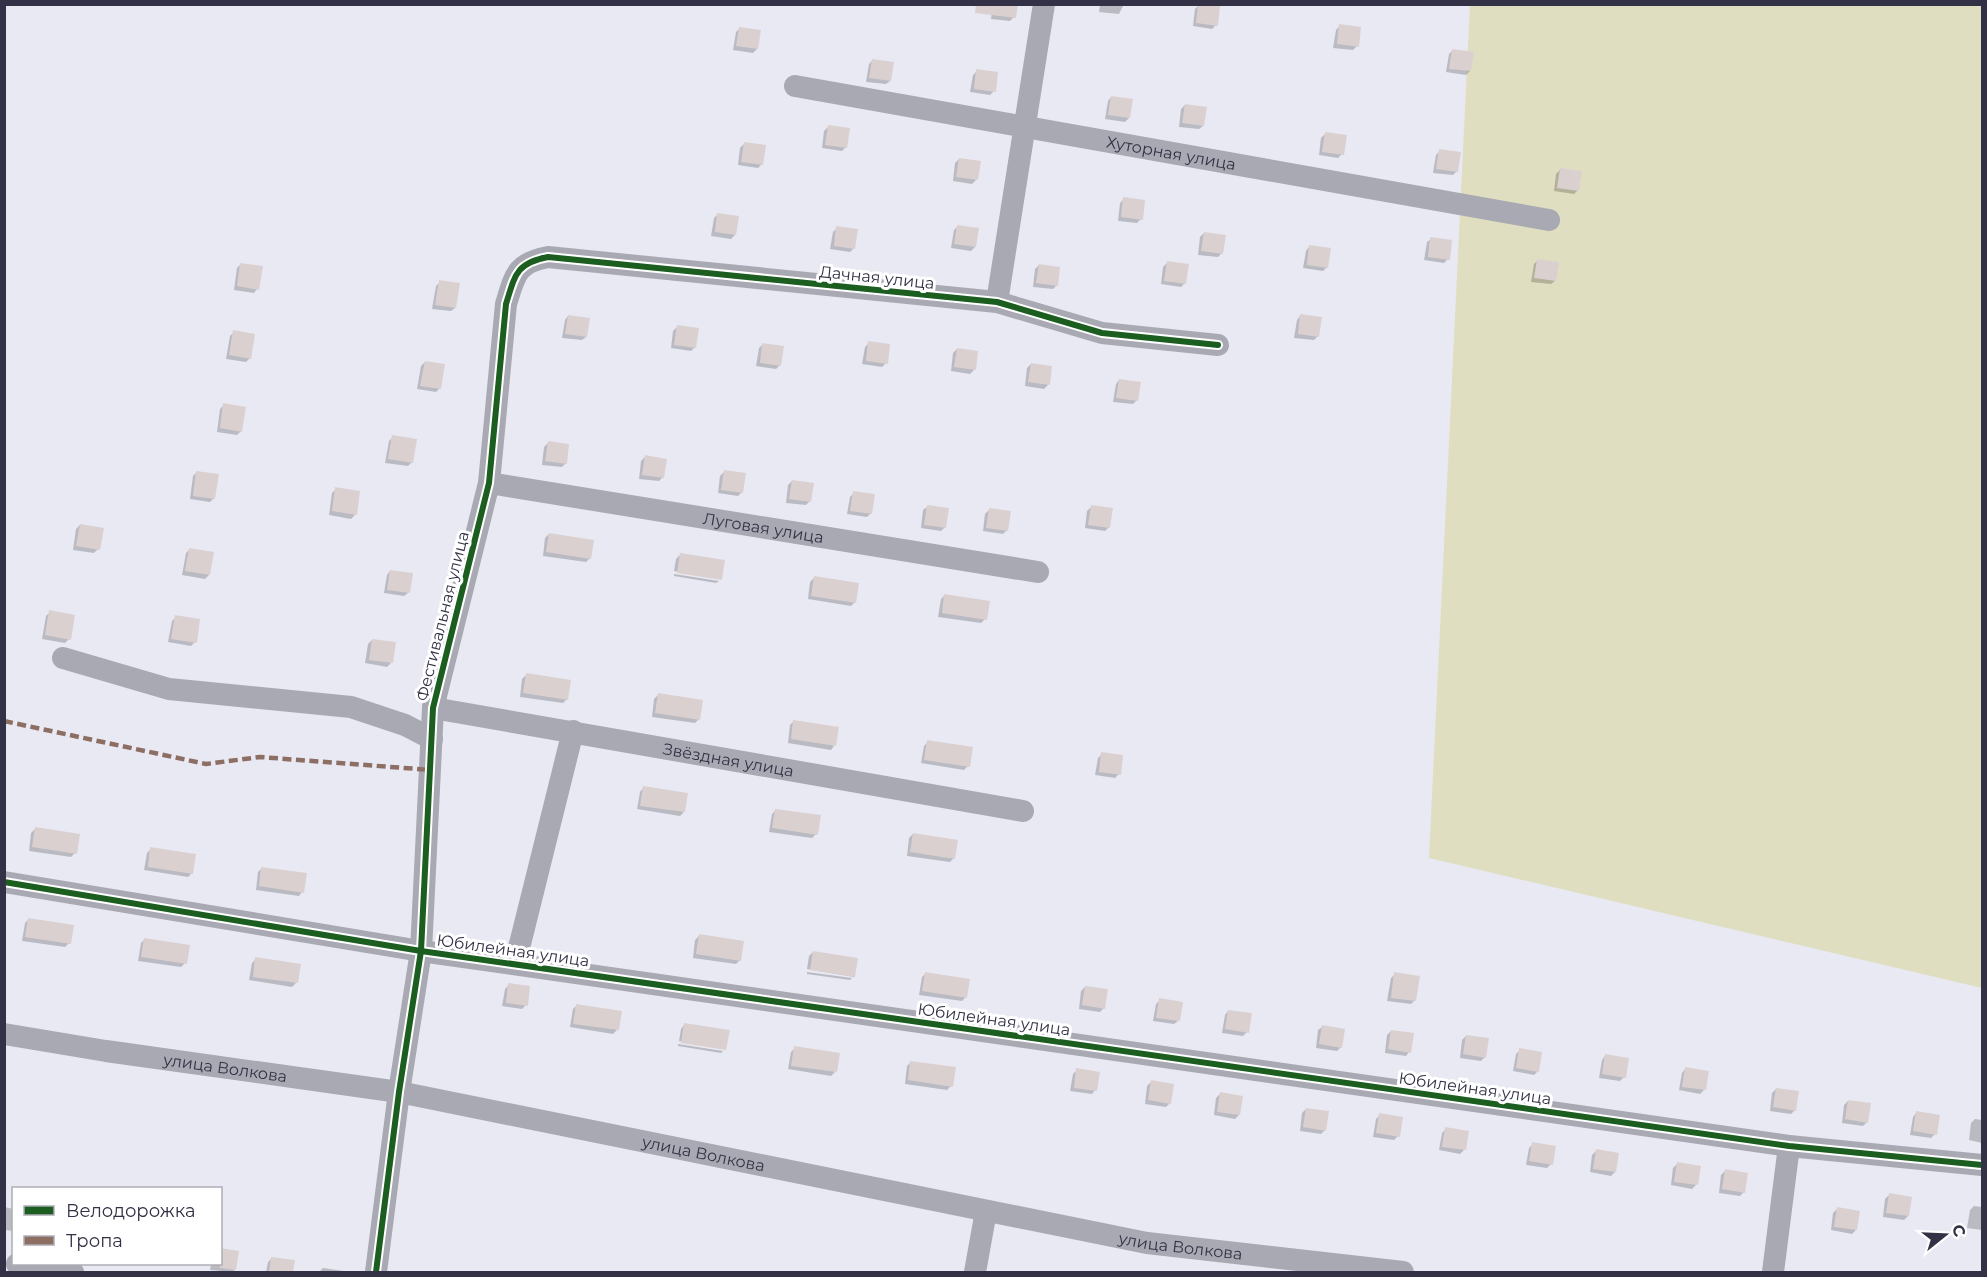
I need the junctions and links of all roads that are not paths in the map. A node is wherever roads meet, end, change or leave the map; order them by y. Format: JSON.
{"nodes":[{"id":1,"x":1044,"y":4,"type":"edge"},
{"id":2,"x":795,"y":86,"type":"dead end"},
{"id":3,"x":1026,"y":127,"type":"junction"},
{"id":4,"x":1550,"y":220,"type":"dead end"},
{"id":5,"x":529,"y":261,"type":"joint"},
{"id":6,"x":997,"y":302,"type":"junction"},
{"id":7,"x":1218,"y":345,"type":"dead end"},
{"id":8,"x":489,"y":483,"type":"junction"},
{"id":9,"x":1038,"y":572,"type":"dead end"},
{"id":10,"x":63,"y":658,"type":"dead end"},
{"id":11,"x":433,"y":708,"type":"junction"},
{"id":12,"x":573,"y":731,"type":"junction"},
{"id":13,"x":432,"y":739,"type":"junction"},
{"id":14,"x":1023,"y":811,"type":"dead end"},
{"id":15,"x":4,"y":882,"type":"edge"},
{"id":16,"x":421,"y":951,"type":"junction"},
{"id":17,"x":515,"y":964,"type":"junction"},
{"id":18,"x":4,"y":1034,"type":"edge"},
{"id":19,"x":399,"y":1092,"type":"junction"},
{"id":20,"x":1790,"y":1146,"type":"junction"},
{"id":21,"x":1983,"y":1165,"type":"edge"},
{"id":22,"x":987,"y":1211,"type":"junction"},
{"id":23,"x":28,"y":1265,"type":"edge"},
{"id":24,"x":73,"y":1272,"type":"edge"},
{"id":25,"x":376,"y":1272,"type":"edge"},
{"id":26,"x":975,"y":1272,"type":"edge"},
{"id":27,"x":1403,"y":1272,"type":"edge"},
{"id":28,"x":1773,"y":1272,"type":"edge"}],
"edges":[{"from":1,"to":3,"type":"street"},
{"from":2,"to":3,"type":"street","name":"Хуторная улица"},
{"from":3,"to":4,"type":"street","name":"Хуторная улица"},
{"from":3,"to":6,"type":"street"},
{"from":5,"to":6,"type":"street","name":"Дачная улица"},
{"from":5,"to":8,"type":"street","name":"Фестивальная улица"},
{"from":6,"to":7,"type":"street","name":"Дачная улица"},
{"from":8,"to":9,"type":"street","name":"Луговая улица"},
{"from":8,"to":11,"type":"street","name":"Фестивальная улица"},
{"from":10,"to":13,"type":"street"},
{"from":11,"to":12,"type":"street","name":"Звёздная улица"},
{"from":11,"to":13,"type":"street","name":"Фестивальная улица"},
{"from":12,"to":14,"type":"street","name":"Звёздная улица"},
{"from":12,"to":17,"type":"street"},
{"from":13,"to":16,"type":"street","name":"Фестивальная улица"},
{"from":15,"to":16,"type":"street","name":"Юбилейная улица"},
{"from":16,"to":17,"type":"street","name":"Юбилейная улица"},
{"from":16,"to":19,"type":"street","name":"Фестивальная улица"},
{"from":17,"to":20,"type":"street","name":"Юбилейная улица"},
{"from":18,"to":19,"type":"street","name":"улица Волкова"},
{"from":19,"to":22,"type":"street","name":"улица Волкова"},
{"from":19,"to":25,"type":"street","name":"Фестивальная улица"},
{"from":20,"to":21,"type":"street","name":"Юбилейная улица"},
{"from":20,"to":28,"type":"street"},
{"from":22,"to":26,"type":"street"},
{"from":22,"to":27,"type":"street","name":"улица Волкова"},
{"from":23,"to":24,"type":"street"}]}
